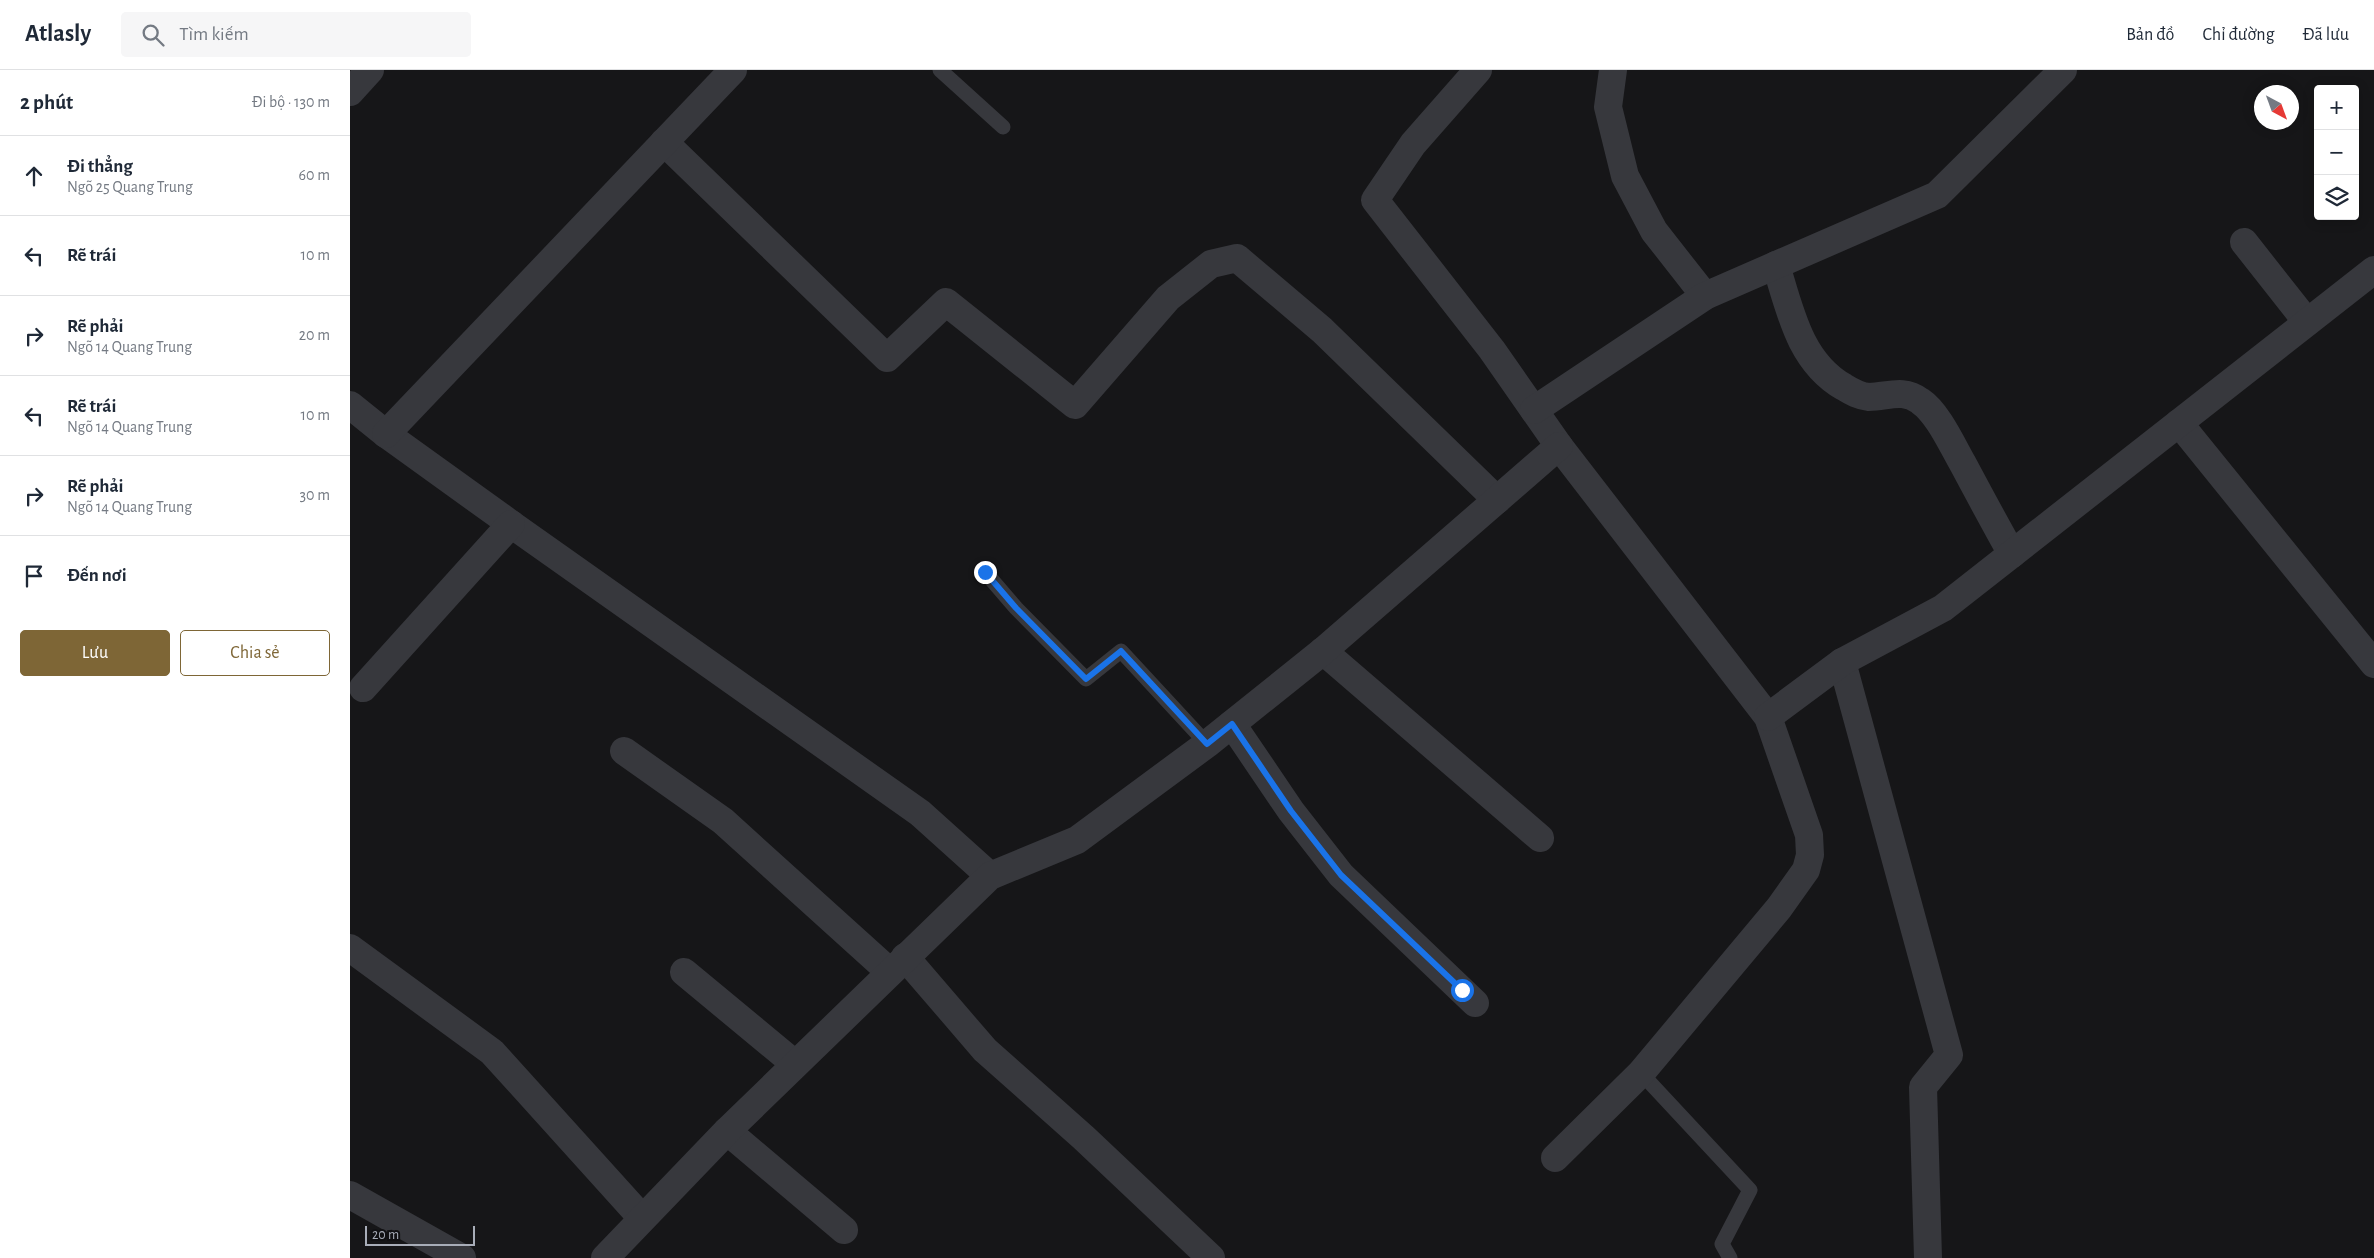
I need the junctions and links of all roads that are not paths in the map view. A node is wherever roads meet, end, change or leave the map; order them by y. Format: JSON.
{"nodes":[{"id":1,"x":370,"y":70,"type":"edge"},
{"id":2,"x":733,"y":70,"type":"edge"},
{"id":3,"x":940,"y":70,"type":"edge"},
{"id":4,"x":1478,"y":70,"type":"edge"},
{"id":5,"x":1613,"y":70,"type":"edge"},
{"id":6,"x":2062,"y":70,"type":"edge"},
{"id":7,"x":350,"y":92,"type":"edge"},
{"id":8,"x":1003,"y":128,"type":"dead end"},
{"id":9,"x":664,"y":142,"type":"junction"},
{"id":10,"x":2244,"y":242,"type":"dead end"},
{"id":11,"x":1776,"y":265,"type":"junction"},
{"id":12,"x":2374,"y":270,"type":"edge"},
{"id":13,"x":1705,"y":296,"type":"junction"},
{"id":14,"x":2307,"y":322,"type":"junction"},
{"id":15,"x":350,"y":405,"type":"edge"},
{"id":16,"x":1534,"y":410,"type":"junction"},
{"id":17,"x":2179,"y":423,"type":"junction"},
{"id":18,"x":386,"y":434,"type":"junction"},
{"id":19,"x":1559,"y":446,"type":"junction"},
{"id":20,"x":1497,"y":500,"type":"junction"},
{"id":21,"x":511,"y":524,"type":"junction"},
{"id":22,"x":2012,"y":554,"type":"junction"},
{"id":23,"x":985,"y":572,"type":"dead end"},
{"id":24,"x":1323,"y":651,"type":"junction"},
{"id":25,"x":1842,"y":662,"type":"junction"},
{"id":26,"x":2374,"y":664,"type":"edge"},
{"id":27,"x":363,"y":688,"type":"dead end"},
{"id":28,"x":1768,"y":717,"type":"junction"},
{"id":29,"x":1232,"y":724,"type":"junction"},
{"id":30,"x":1207,"y":744,"type":"junction"},
{"id":31,"x":624,"y":751,"type":"dead end"},
{"id":32,"x":1540,"y":838,"type":"dead end"},
{"id":33,"x":990,"y":876,"type":"junction"},
{"id":34,"x":350,"y":948,"type":"edge"},
{"id":35,"x":898,"y":964,"type":"junction"},
{"id":36,"x":684,"y":972,"type":"dead end"},
{"id":37,"x":1476,"y":1003,"type":"dead end"},
{"id":38,"x":795,"y":1064,"type":"junction"},
{"id":39,"x":1641,"y":1073,"type":"junction"},
{"id":40,"x":727,"y":1131,"type":"junction"},
{"id":41,"x":1555,"y":1158,"type":"dead end"},
{"id":42,"x":350,"y":1195,"type":"edge"},
{"id":43,"x":642,"y":1218,"type":"junction"},
{"id":44,"x":844,"y":1230,"type":"dead end"},
{"id":45,"x":462,"y":1258,"type":"edge"},
{"id":46,"x":605,"y":1258,"type":"edge"},
{"id":47,"x":1211,"y":1258,"type":"edge"},
{"id":48,"x":1730,"y":1258,"type":"edge"},
{"id":49,"x":1928,"y":1258,"type":"edge"}],
"edges":[{"from":1,"to":7,"type":"street"},
{"from":2,"to":9,"type":"street"},
{"from":3,"to":8,"type":"lane"},
{"from":4,"to":16,"type":"street"},
{"from":5,"to":13,"type":"street"},
{"from":6,"to":11,"type":"street"},
{"from":9,"to":18,"type":"street"},
{"from":9,"to":20,"type":"street"},
{"from":10,"to":14,"type":"street"},
{"from":11,"to":13,"type":"street"},
{"from":11,"to":22,"type":"street"},
{"from":12,"to":14,"type":"street"},
{"from":13,"to":16,"type":"street"},
{"from":14,"to":17,"type":"street"},
{"from":15,"to":18,"type":"street"},
{"from":16,"to":19,"type":"street"},
{"from":17,"to":22,"type":"street"},
{"from":17,"to":26,"type":"street"},
{"from":18,"to":21,"type":"street"},
{"from":19,"to":20,"type":"street"},
{"from":19,"to":28,"type":"street"},
{"from":20,"to":24,"type":"street"},
{"from":21,"to":27,"type":"street"},
{"from":21,"to":33,"type":"street"},
{"from":22,"to":25,"type":"street"},
{"from":23,"to":30,"type":"lane"},
{"from":24,"to":29,"type":"street"},
{"from":24,"to":32,"type":"street"},
{"from":25,"to":28,"type":"street"},
{"from":25,"to":49,"type":"street"},
{"from":28,"to":39,"type":"street"},
{"from":29,"to":30,"type":"street"},
{"from":29,"to":37,"type":"street"},
{"from":30,"to":33,"type":"street"},
{"from":31,"to":35,"type":"street"},
{"from":33,"to":35,"type":"street"},
{"from":34,"to":43,"type":"street"},
{"from":35,"to":38,"type":"street"},
{"from":35,"to":47,"type":"street"},
{"from":36,"to":38,"type":"street"},
{"from":38,"to":40,"type":"street"},
{"from":39,"to":41,"type":"street"},
{"from":39,"to":48,"type":"lane"},
{"from":40,"to":43,"type":"street"},
{"from":40,"to":44,"type":"street"},
{"from":42,"to":45,"type":"street"},
{"from":43,"to":46,"type":"street"}]}
